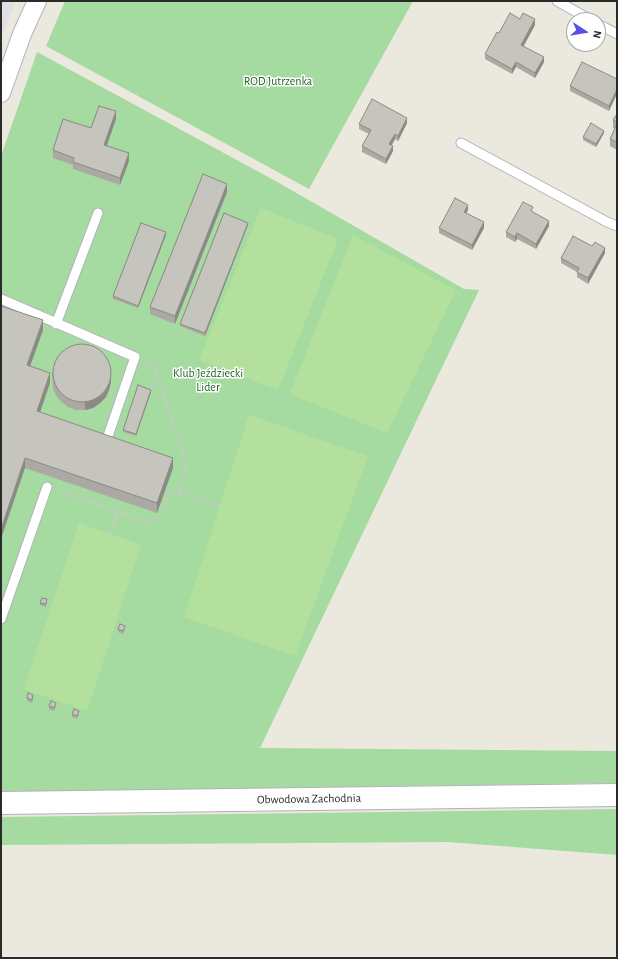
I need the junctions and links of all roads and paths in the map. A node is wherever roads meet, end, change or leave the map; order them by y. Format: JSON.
{"nodes":[{"id":1,"x":37,"y":1,"type":"edge"},
{"id":2,"x":557,"y":1,"type":"edge"},
{"id":3,"x":577,"y":12,"type":"edge"},
{"id":4,"x":606,"y":28,"type":"edge"},
{"id":5,"x":617,"y":34,"type":"edge"},
{"id":6,"x":1,"y":93,"type":"edge"},
{"id":7,"x":461,"y":143,"type":"dead end"},
{"id":8,"x":98,"y":213,"type":"dead end"},
{"id":9,"x":617,"y":226,"type":"edge"},
{"id":10,"x":1,"y":299,"type":"edge"},
{"id":11,"x":56,"y":324,"type":"junction"},
{"id":12,"x":135,"y":358,"type":"junction"},
{"id":13,"x":158,"y":380,"type":"junction"},
{"id":14,"x":126,"y":383,"type":"junction"},
{"id":15,"x":108,"y":436,"type":"edge"},
{"id":16,"x":47,"y":487,"type":"joint"},
{"id":17,"x":179,"y":492,"type":"junction"},
{"id":18,"x":220,"y":507,"type":"dead end"},
{"id":19,"x":117,"y":511,"type":"junction"},
{"id":20,"x":110,"y":534,"type":"dead end"},
{"id":21,"x":1,"y":619,"type":"edge"},
{"id":22,"x":617,"y":795,"type":"edge"},
{"id":23,"x":1,"y":803,"type":"edge"}],
"edges":[{"from":1,"to":6,"type":"street"},
{"from":2,"to":3,"type":"lane"},
{"from":4,"to":5,"type":"lane"},
{"from":7,"to":9,"type":"lane"},
{"from":8,"to":11,"type":"lane"},
{"from":10,"to":11,"type":"lane"},
{"from":11,"to":12,"type":"lane"},
{"from":12,"to":13,"type":"path"},
{"from":12,"to":14,"type":"lane"},
{"from":13,"to":14,"type":"path"},
{"from":13,"to":17,"type":"path"},
{"from":14,"to":15,"type":"lane"},
{"from":16,"to":19,"type":"path"},
{"from":16,"to":21,"type":"lane"},
{"from":17,"to":18,"type":"path"},
{"from":17,"to":19,"type":"path"},
{"from":19,"to":20,"type":"path"},
{"from":22,"to":23,"type":"main road","name":"Obwodowa Zachodnia"}]}
